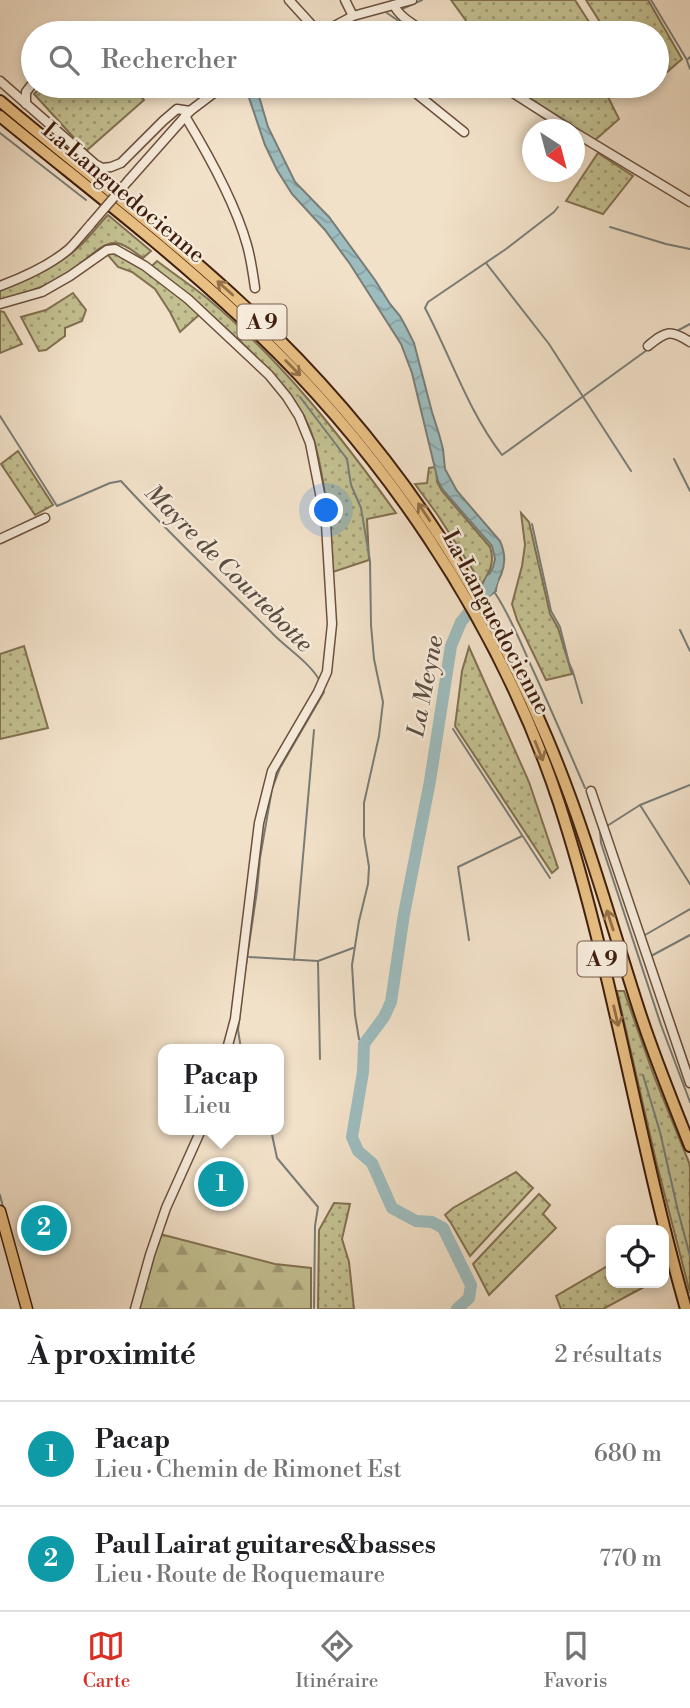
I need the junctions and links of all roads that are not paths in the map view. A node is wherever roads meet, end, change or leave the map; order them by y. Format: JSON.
{"nodes":[{"id":1,"x":289,"y":0,"type":"edge"},
{"id":2,"x":345,"y":0,"type":"edge"},
{"id":3,"x":412,"y":0,"type":"edge"},
{"id":4,"x":394,"y":5,"type":"junction"},
{"id":5,"x":353,"y":16,"type":"junction"},
{"id":6,"x":313,"y":21,"type":"edge"},
{"id":7,"x":344,"y":21,"type":"edge"},
{"id":8,"x":409,"y":21,"type":"edge"},
{"id":9,"x":0,"y":81,"type":"edge"},
{"id":10,"x":26,"y":98,"type":"edge"},
{"id":11,"x":208,"y":98,"type":"edge"},
{"id":12,"x":422,"y":98,"type":"edge"},
{"id":13,"x":521,"y":98,"type":"edge"},
{"id":14,"x":0,"y":101,"type":"edge"},
{"id":15,"x":26,"y":104,"type":"junction"},
{"id":16,"x":188,"y":114,"type":"junction"},
{"id":17,"x":0,"y":116,"type":"edge"},
{"id":18,"x":554,"y":119,"type":"edge"},
{"id":19,"x":464,"y":132,"type":"dead end"},
{"id":20,"x":585,"y":138,"type":"edge"},
{"id":21,"x":690,"y":202,"type":"edge"},
{"id":22,"x":0,"y":286,"type":"edge"},
{"id":23,"x":255,"y":288,"type":"dead end"},
{"id":24,"x":0,"y":304,"type":"edge"},
{"id":25,"x":690,"y":342,"type":"edge"},
{"id":26,"x":648,"y":346,"type":"dead end"},
{"id":27,"x":46,"y":518,"type":"dead end"},
{"id":28,"x":0,"y":539,"type":"edge"},
{"id":29,"x":591,"y":791,"type":"dead end"},
{"id":30,"x":228,"y":1044,"type":"edge"},
{"id":31,"x":690,"y":1083,"type":"edge"},
{"id":32,"x":199,"y":1135,"type":"edge"},
{"id":33,"x":690,"y":1146,"type":"edge"},
{"id":34,"x":0,"y":1210,"type":"edge"},
{"id":35,"x":27,"y":1309,"type":"edge"},
{"id":36,"x":135,"y":1309,"type":"edge"},
{"id":37,"x":686,"y":1309,"type":"edge"}],
"edges":[{"from":1,"to":6,"type":"street"},
{"from":2,"to":5,"type":"street"},
{"from":3,"to":4,"type":"street"},
{"from":4,"to":5,"type":"street"},
{"from":4,"to":8,"type":"street"},
{"from":5,"to":7,"type":"street"},
{"from":9,"to":15,"type":"street"},
{"from":10,"to":15,"type":"street"},
{"from":11,"to":16,"type":"street"},
{"from":12,"to":19,"type":"street"},
{"from":13,"to":18,"type":"street"},
{"from":33,"to":14,"type":"highway","name":"La Languedocienne","number":"A 9","one_way":true},
{"from":15,"to":16,"type":"street"},
{"from":16,"to":22,"type":"street","bridge":true},
{"from":16,"to":23,"type":"street"},
{"from":17,"to":37,"type":"highway","name":"La Languedocienne","number":"A 9","one_way":true},
{"from":20,"to":21,"type":"street"},
{"from":24,"to":30,"type":"street"},
{"from":25,"to":26,"type":"street"},
{"from":27,"to":28,"type":"street"},
{"from":29,"to":31,"type":"street"},
{"from":32,"to":36,"type":"street"},
{"from":34,"to":35,"type":"main road"}]}
